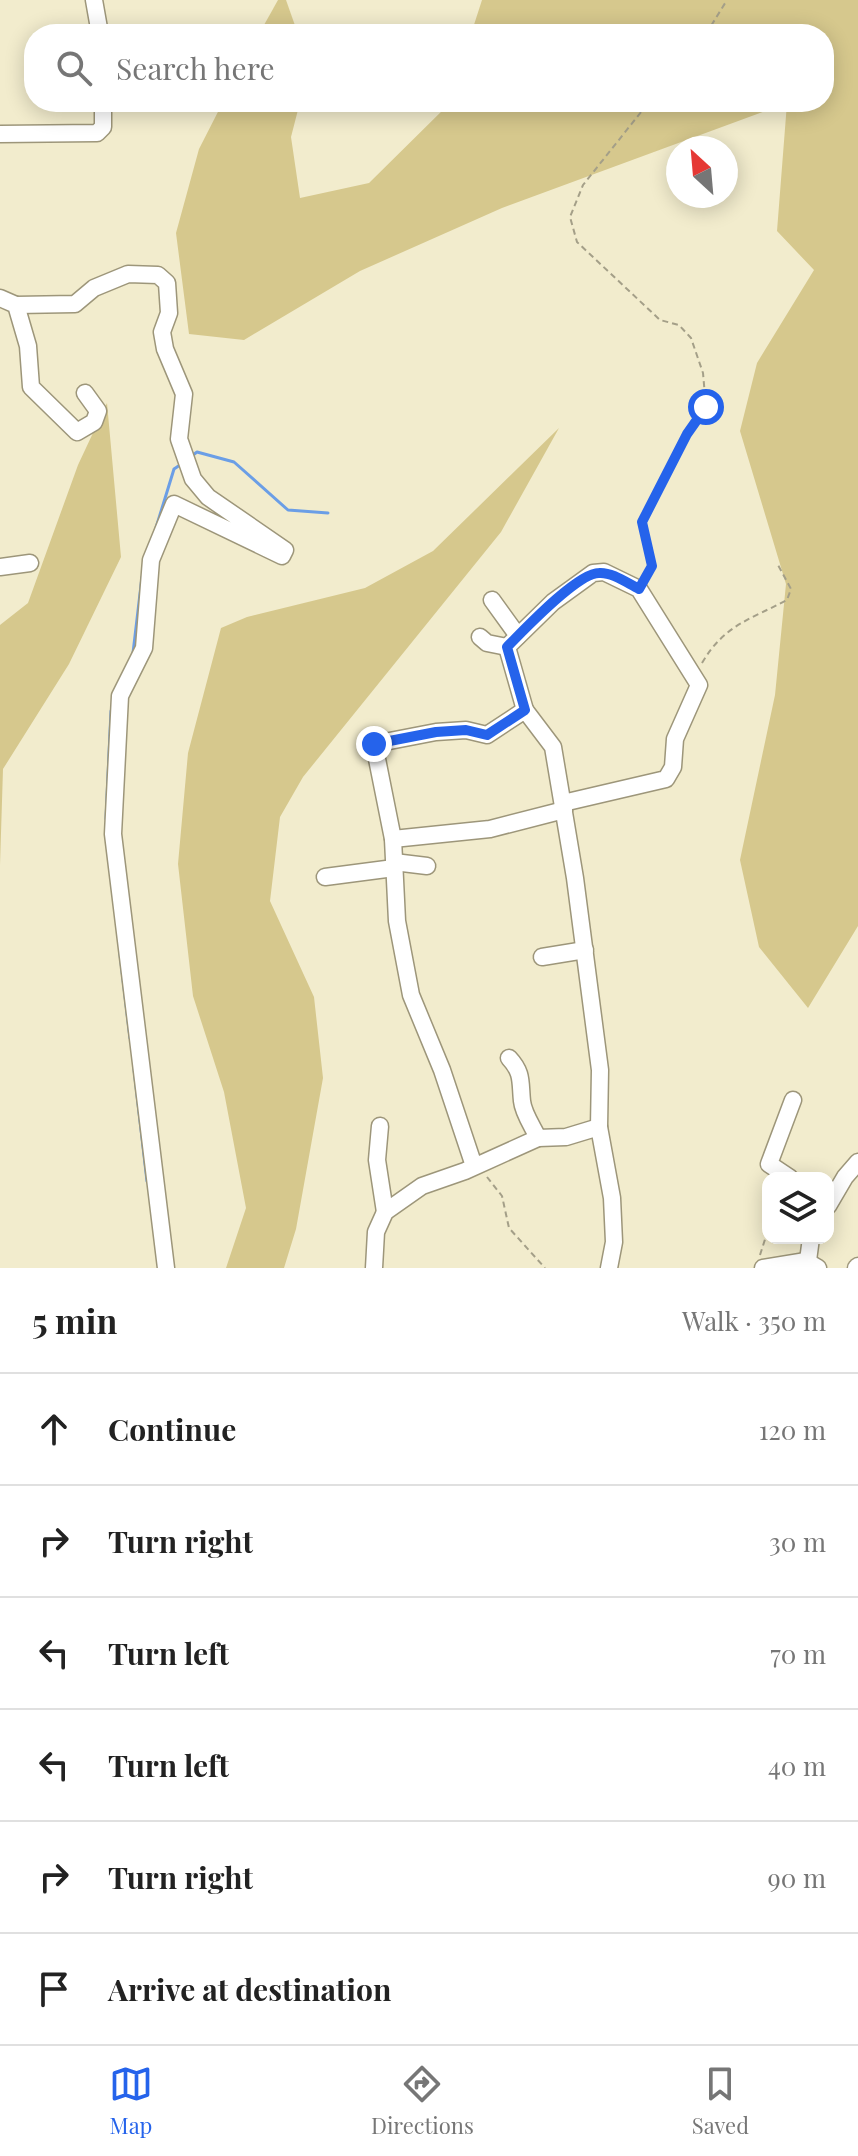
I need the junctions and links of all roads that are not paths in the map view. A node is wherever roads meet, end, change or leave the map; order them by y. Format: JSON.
{"nodes":[{"id":1,"x":94,"y":0,"type":"edge"},
{"id":2,"x":98,"y":24,"type":"edge"},
{"id":3,"x":103,"y":112,"type":"edge"},
{"id":4,"x":0,"y":134,"type":"edge"},
{"id":5,"x":8,"y":302,"type":"edge"},
{"id":6,"x":85,"y":393,"type":"dead end"},
{"id":7,"x":30,"y":563,"type":"dead end"},
{"id":8,"x":0,"y":567,"type":"edge"},
{"id":9,"x":492,"y":600,"type":"dead end"},
{"id":10,"x":480,"y":637,"type":"dead end"},
{"id":11,"x":512,"y":642,"type":"junction"},
{"id":12,"x":525,"y":710,"type":"junction"},
{"id":13,"x":564,"y":806,"type":"junction"},
{"id":14,"x":393,"y":839,"type":"junction"},
{"id":15,"x":394,"y":865,"type":"junction"},
{"id":16,"x":427,"y":866,"type":"dead end"},
{"id":17,"x":325,"y":877,"type":"dead end"},
{"id":18,"x":585,"y":950,"type":"junction"},
{"id":19,"x":542,"y":957,"type":"dead end"},
{"id":20,"x":509,"y":1058,"type":"dead end"},
{"id":21,"x":793,"y":1100,"type":"dead end"},
{"id":22,"x":380,"y":1126,"type":"dead end"},
{"id":23,"x":599,"y":1127,"type":"junction"},
{"id":24,"x":538,"y":1138,"type":"junction"},
{"id":25,"x":858,"y":1162,"type":"edge"},
{"id":26,"x":474,"y":1166,"type":"junction"},
{"id":27,"x":781,"y":1172,"type":"edge"},
{"id":28,"x":834,"y":1196,"type":"edge"},
{"id":29,"x":385,"y":1212,"type":"junction"},
{"id":30,"x":811,"y":1244,"type":"edge"},
{"id":31,"x":762,"y":1262,"type":"edge"},
{"id":32,"x":810,"y":1266,"type":"edge"},
{"id":33,"x":166,"y":1268,"type":"edge"},
{"id":34,"x":374,"y":1268,"type":"edge"},
{"id":35,"x":609,"y":1268,"type":"edge"}],
"edges":[{"from":1,"to":2,"type":"street"},
{"from":3,"to":4,"type":"street"},
{"from":5,"to":6,"type":"street"},
{"from":5,"to":33,"type":"street"},
{"from":7,"to":8,"type":"street"},
{"from":9,"to":11,"type":"street"},
{"from":10,"to":11,"type":"street"},
{"from":11,"to":12,"type":"street"},
{"from":11,"to":13,"type":"street"},
{"from":12,"to":13,"type":"street"},
{"from":12,"to":14,"type":"street"},
{"from":13,"to":14,"type":"street"},
{"from":13,"to":18,"type":"street"},
{"from":14,"to":15,"type":"street"},
{"from":15,"to":16,"type":"street"},
{"from":15,"to":17,"type":"street"},
{"from":15,"to":26,"type":"street"},
{"from":18,"to":19,"type":"street"},
{"from":18,"to":23,"type":"street"},
{"from":20,"to":24,"type":"street"},
{"from":21,"to":27,"type":"street"},
{"from":22,"to":29,"type":"street"},
{"from":23,"to":24,"type":"street"},
{"from":23,"to":35,"type":"street"},
{"from":24,"to":26,"type":"street"},
{"from":25,"to":28,"type":"street"},
{"from":26,"to":29,"type":"street"},
{"from":29,"to":34,"type":"street"},
{"from":30,"to":32,"type":"street"},
{"from":31,"to":32,"type":"street"}]}
